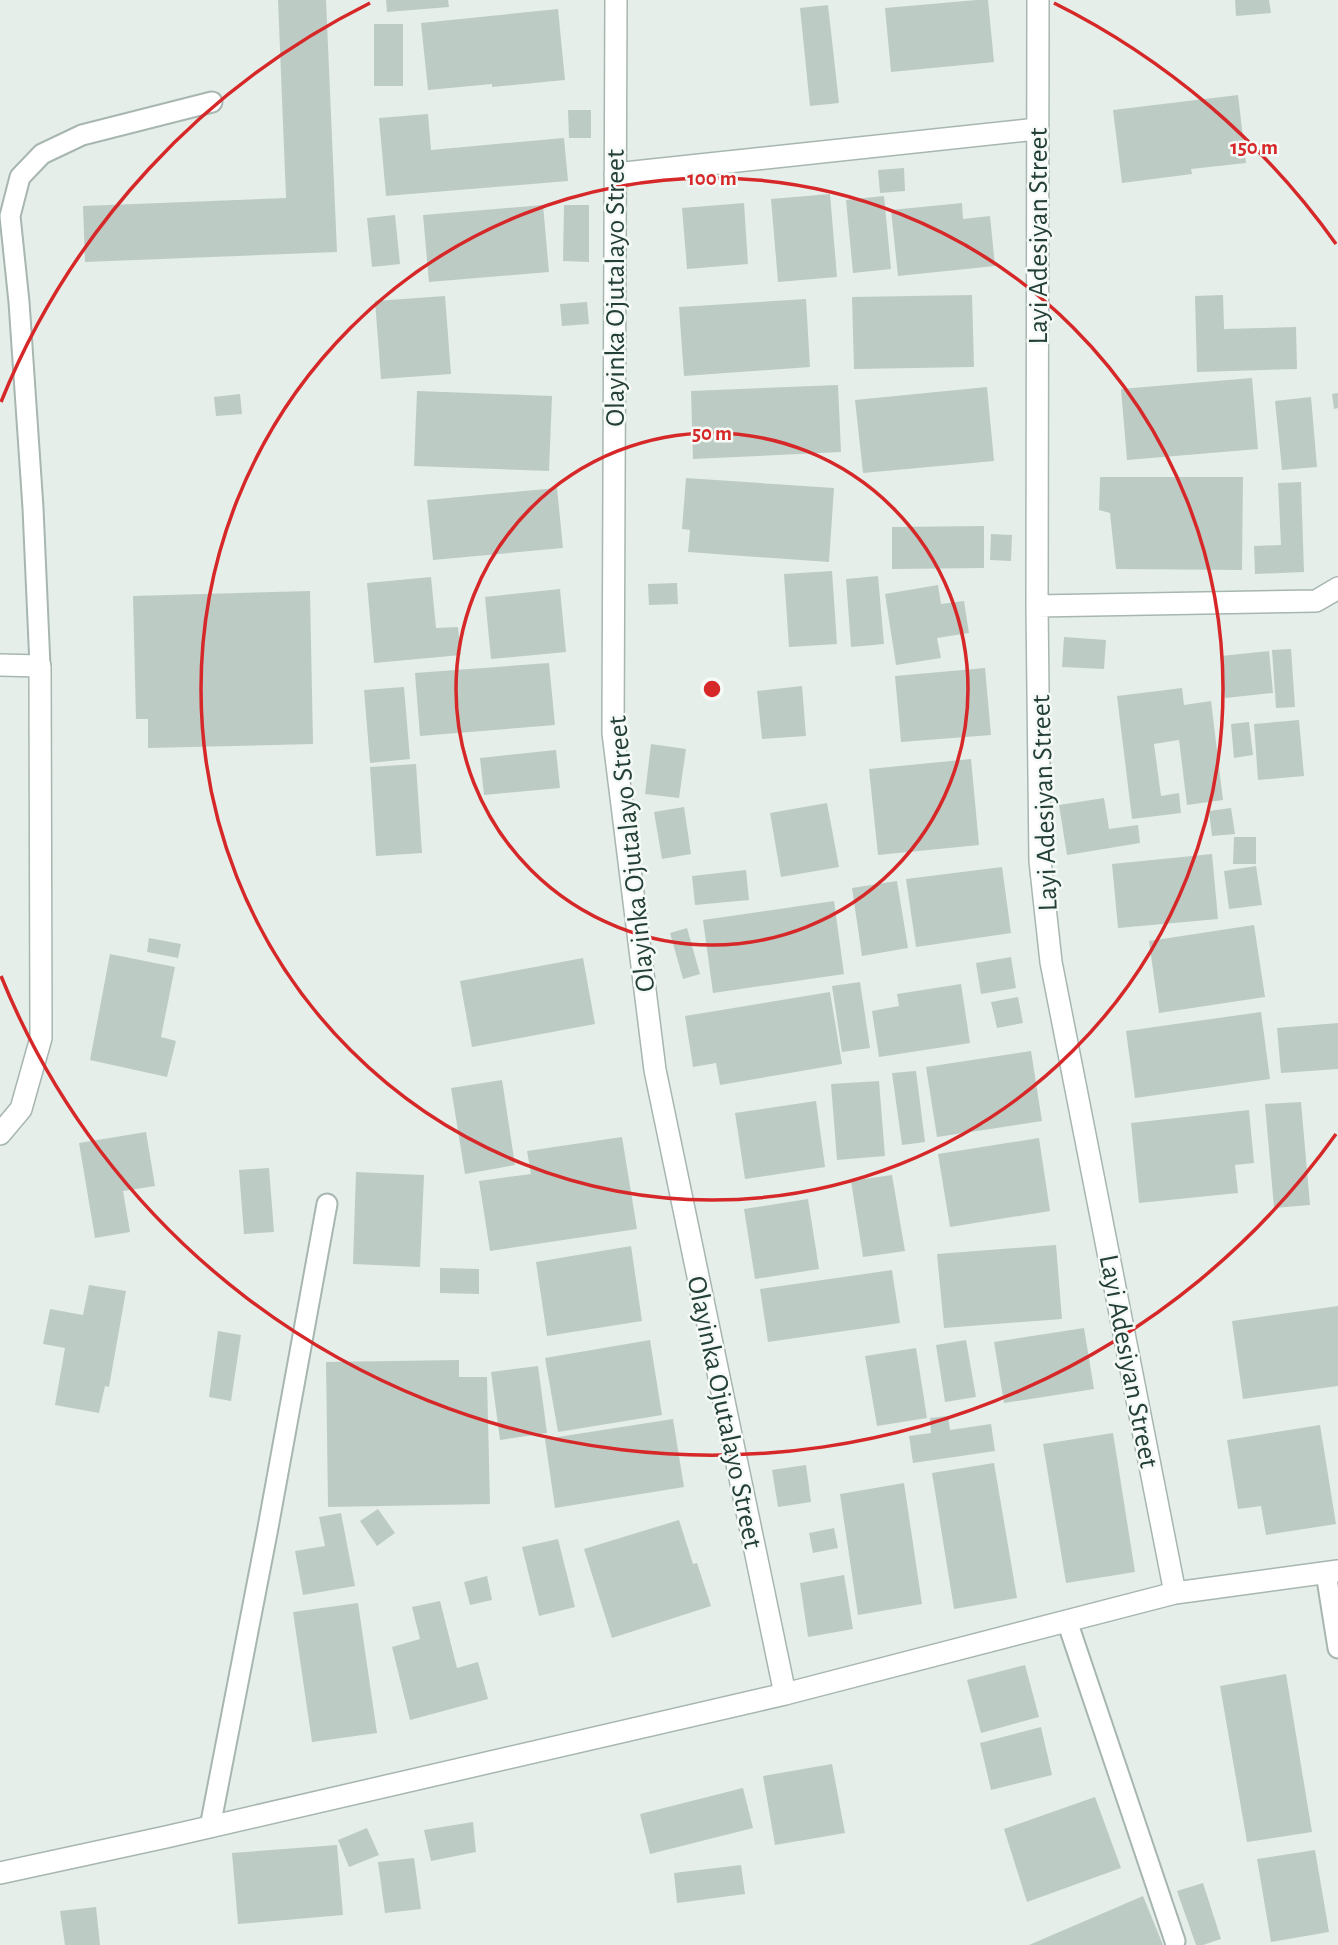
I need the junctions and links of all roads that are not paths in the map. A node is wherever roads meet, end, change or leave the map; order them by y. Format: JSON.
{"nodes":[{"id":1,"x":616,"y":0,"type":"edge"},
{"id":2,"x":1038,"y":0,"type":"edge"},
{"id":3,"x":212,"y":102,"type":"dead end"},
{"id":4,"x":1037,"y":129,"type":"junction"},
{"id":5,"x":615,"y":174,"type":"junction"},
{"id":6,"x":1338,"y":588,"type":"edge"},
{"id":7,"x":1037,"y":606,"type":"junction"},
{"id":8,"x":0,"y":665,"type":"edge"},
{"id":9,"x":40,"y":666,"type":"junction"},
{"id":10,"x":0,"y":1134,"type":"edge"},
{"id":11,"x":327,"y":1204,"type":"dead end"},
{"id":12,"x":1332,"y":1572,"type":"edge"},
{"id":13,"x":1175,"y":1593,"type":"junction"},
{"id":14,"x":1067,"y":1621,"type":"junction"},
{"id":15,"x":1338,"y":1648,"type":"edge"},
{"id":16,"x":785,"y":1693,"type":"junction"},
{"id":17,"x":210,"y":1827,"type":"junction"},
{"id":18,"x":0,"y":1873,"type":"edge"},
{"id":19,"x":1175,"y":1941,"type":"dead end"}],
"edges":[{"from":1,"to":5,"type":"street","name":"Olayinka Ojutalayo Street"},
{"from":2,"to":4,"type":"street","name":"Layi Adesiyan Street"},
{"from":3,"to":9,"type":"lane"},
{"from":4,"to":5,"type":"street"},
{"from":4,"to":7,"type":"street","name":"Layi Adesiyan Street"},
{"from":5,"to":16,"type":"street","name":"Olayinka Ojutalayo Street"},
{"from":6,"to":7,"type":"street"},
{"from":7,"to":13,"type":"street","name":"Layi Adesiyan Street"},
{"from":8,"to":9,"type":"street"},
{"from":9,"to":10,"type":"street"},
{"from":11,"to":17,"type":"lane"},
{"from":12,"to":13,"type":"street"},
{"from":12,"to":15,"type":"lane"},
{"from":13,"to":14,"type":"street"},
{"from":14,"to":16,"type":"street"},
{"from":14,"to":19,"type":"lane"},
{"from":16,"to":17,"type":"street"},
{"from":17,"to":18,"type":"street"}]}
